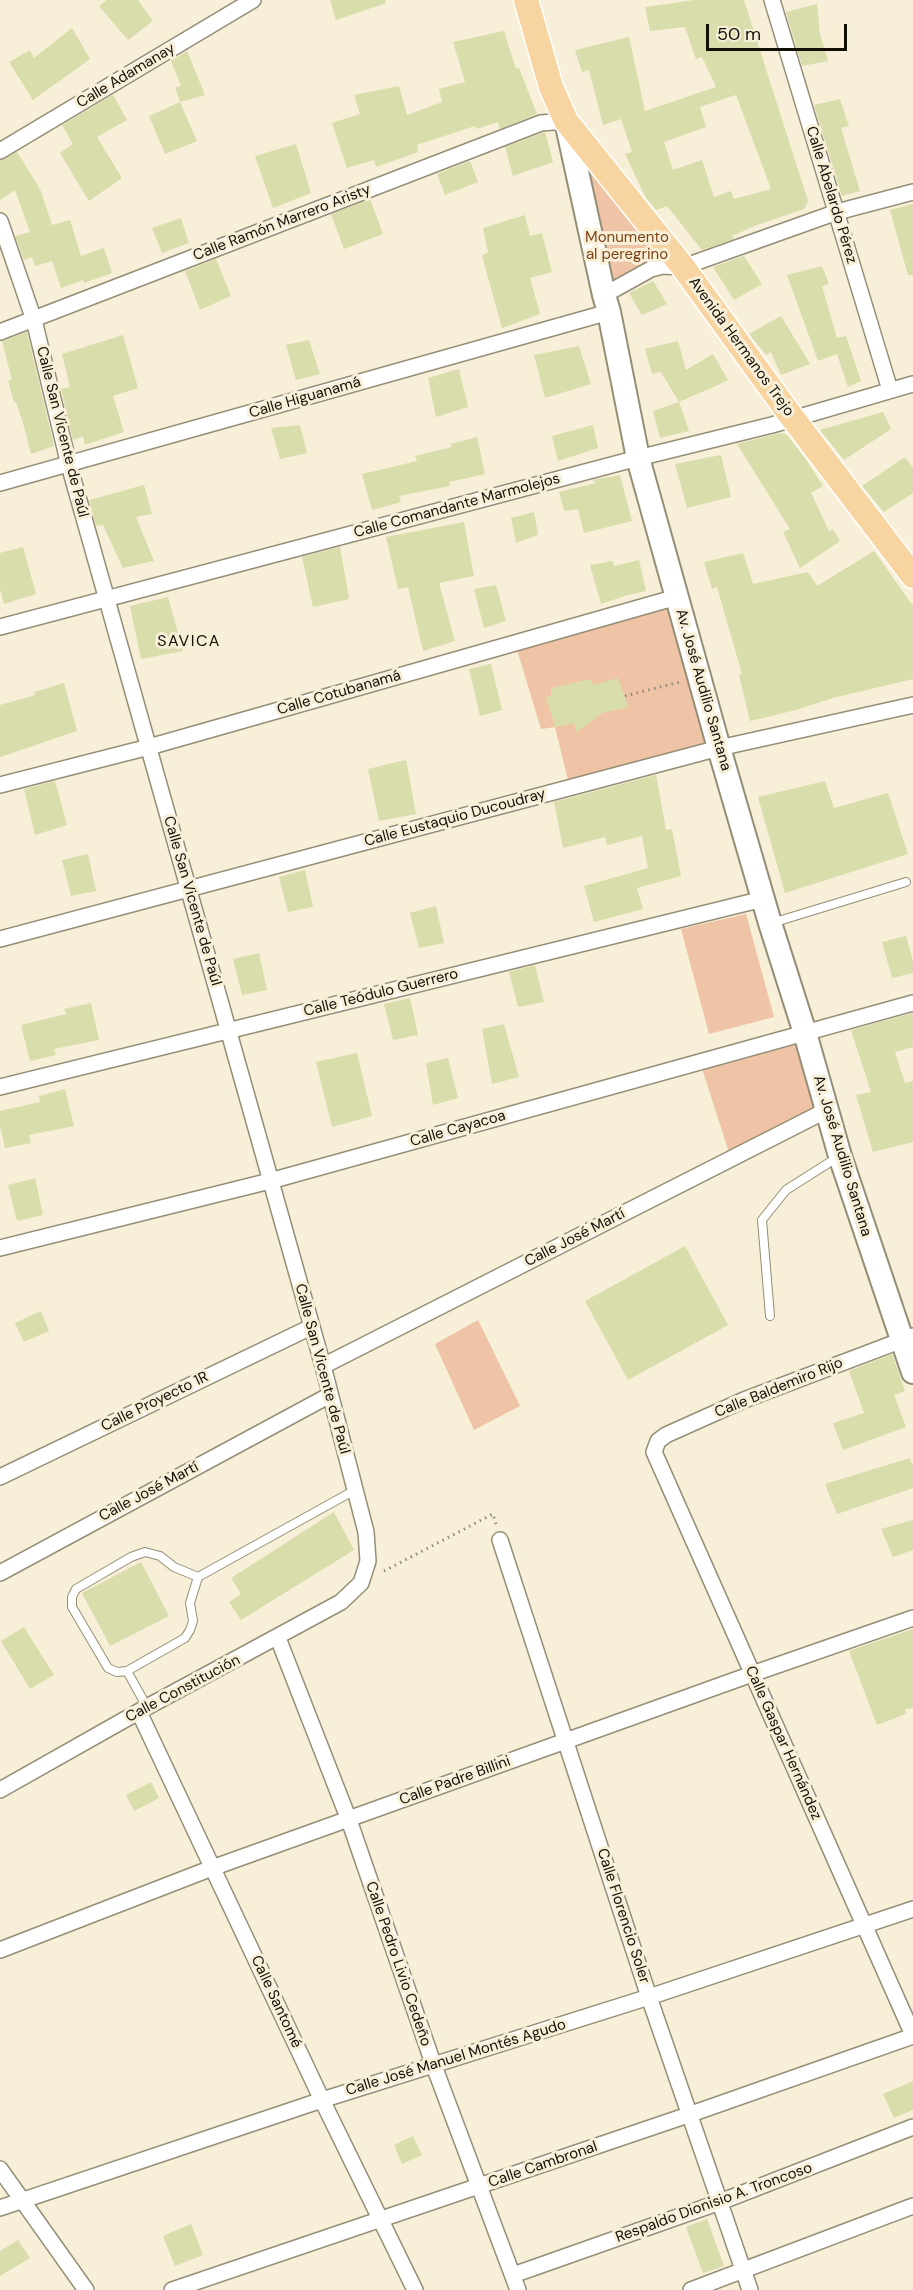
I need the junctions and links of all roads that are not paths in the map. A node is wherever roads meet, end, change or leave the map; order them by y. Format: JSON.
{"nodes":[{"id":1,"x":253,"y":0,"type":"edge"},
{"id":2,"x":526,"y":0,"type":"edge"},
{"id":3,"x":541,"y":0,"type":"edge"},
{"id":4,"x":772,"y":0,"type":"edge"},
{"id":5,"x":566,"y":121,"type":"junction"},
{"id":6,"x":0,"y":151,"type":"edge"},
{"id":7,"x":913,"y":192,"type":"edge"},
{"id":8,"x":837,"y":212,"type":"junction"},
{"id":9,"x":0,"y":221,"type":"edge"},
{"id":10,"x":683,"y":267,"type":"junction"},
{"id":11,"x":607,"y":303,"type":"junction"},
{"id":12,"x":34,"y":320,"type":"junction"},
{"id":13,"x":0,"y":332,"type":"edge"},
{"id":14,"x":913,"y":384,"type":"edge"},
{"id":15,"x":890,"y":390,"type":"junction"},
{"id":16,"x":794,"y":419,"type":"junction"},
{"id":17,"x":638,"y":458,"type":"junction"},
{"id":18,"x":69,"y":465,"type":"junction"},
{"id":19,"x":0,"y":483,"type":"edge"},
{"id":20,"x":913,"y":576,"type":"edge"},
{"id":21,"x":677,"y":597,"type":"junction"},
{"id":22,"x":106,"y":598,"type":"junction"},
{"id":23,"x":0,"y":627,"type":"edge"},
{"id":24,"x":913,"y":705,"type":"edge"},
{"id":25,"x":149,"y":747,"type":"junction"},
{"id":26,"x":719,"y":748,"type":"junction"},
{"id":27,"x":0,"y":785,"type":"edge"},
{"id":28,"x":906,"y":882,"type":"dead end"},
{"id":29,"x":188,"y":888,"type":"junction"},
{"id":30,"x":763,"y":899,"type":"junction"},
{"id":31,"x":770,"y":923,"type":"junction"},
{"id":32,"x":0,"y":939,"type":"edge"},
{"id":33,"x":913,"y":1002,"type":"edge"},
{"id":34,"x":228,"y":1030,"type":"junction"},
{"id":35,"x":806,"y":1033,"type":"junction"},
{"id":36,"x":0,"y":1087,"type":"edge"},
{"id":37,"x":827,"y":1110,"type":"junction"},
{"id":38,"x":840,"y":1156,"type":"junction"},
{"id":39,"x":270,"y":1181,"type":"junction"},
{"id":40,"x":0,"y":1248,"type":"edge"},
{"id":41,"x":770,"y":1316,"type":"dead end"},
{"id":42,"x":311,"y":1327,"type":"junction"},
{"id":43,"x":908,"y":1338,"type":"edge"},
{"id":44,"x":322,"y":1366,"type":"junction"},
{"id":45,"x":913,"y":1372,"type":"edge"},
{"id":46,"x":330,"y":1395,"type":"junction"},
{"id":47,"x":654,"y":1452,"type":"joint"},
{"id":48,"x":0,"y":1477,"type":"edge"},
{"id":49,"x":355,"y":1490,"type":"junction"},
{"id":50,"x":500,"y":1540,"type":"road end"},
{"id":51,"x":0,"y":1573,"type":"edge"},
{"id":52,"x":198,"y":1577,"type":"junction"},
{"id":53,"x":361,"y":1583,"type":"joint"},
{"id":54,"x":913,"y":1618,"type":"edge"},
{"id":55,"x":278,"y":1638,"type":"junction"},
{"id":56,"x":128,"y":1671,"type":"junction"},
{"id":57,"x":752,"y":1674,"type":"junction"},
{"id":58,"x":143,"y":1709,"type":"junction"},
{"id":59,"x":566,"y":1740,"type":"junction"},
{"id":60,"x":0,"y":1790,"type":"edge"},
{"id":61,"x":349,"y":1820,"type":"junction"},
{"id":62,"x":212,"y":1868,"type":"junction"},
{"id":63,"x":913,"y":1909,"type":"edge"},
{"id":64,"x":866,"y":1925,"type":"junction"},
{"id":65,"x":0,"y":1950,"type":"edge"},
{"id":66,"x":649,"y":1997,"type":"junction"},
{"id":67,"x":913,"y":2035,"type":"edge"},
{"id":68,"x":434,"y":2066,"type":"junction"},
{"id":69,"x":322,"y":2100,"type":"junction"},
{"id":70,"x":691,"y":2114,"type":"junction"},
{"id":71,"x":913,"y":2127,"type":"edge"},
{"id":72,"x":0,"y":2169,"type":"edge"},
{"id":73,"x":479,"y":2187,"type":"junction"},
{"id":74,"x":24,"y":2201,"type":"junction"},
{"id":75,"x":720,"y":2202,"type":"junction"},
{"id":76,"x":913,"y":2206,"type":"edge"},
{"id":77,"x":0,"y":2208,"type":"edge"},
{"id":78,"x":381,"y":2221,"type":"junction"},
{"id":79,"x":743,"y":2270,"type":"junction"},
{"id":80,"x":516,"y":2283,"type":"edge"},
{"id":81,"x":86,"y":2290,"type":"edge"},
{"id":82,"x":172,"y":2290,"type":"edge"},
{"id":83,"x":415,"y":2290,"type":"edge"},
{"id":84,"x":691,"y":2290,"type":"edge"},
{"id":85,"x":750,"y":2290,"type":"edge"}],
"edges":[{"from":1,"to":6,"type":"street","name":"Calle Adamanay"},
{"from":2,"to":5,"type":"main road","name":"Av. José Audilio Santana"},
{"from":3,"to":5,"type":"main road"},
{"from":4,"to":8,"type":"street","name":"Calle Abelardo Pérez"},
{"from":5,"to":10,"type":"main road","name":"Avenida Hermanos Trejo"},
{"from":5,"to":11,"type":"main road","name":"Av. José Audilio Santana"},
{"from":5,"to":12,"type":"street","name":"Calle Ramón Marrero Aristy"},
{"from":7,"to":8,"type":"street","name":"Calle Higuanamá"},
{"from":8,"to":10,"type":"street","name":"Calle Higuanamá"},
{"from":8,"to":15,"type":"street","name":"Calle Abelardo Pérez"},
{"from":9,"to":12,"type":"street","name":"Calle San Vicente de Paúl"},
{"from":10,"to":11,"type":"street","name":"Calle Higuanamá"},
{"from":10,"to":16,"type":"main road","name":"Avenida Hermanos Trejo"},
{"from":11,"to":17,"type":"main road","name":"Av. José Audilio Santana"},
{"from":11,"to":18,"type":"street","name":"Calle Higuanamá"},
{"from":12,"to":13,"type":"street","name":"Calle Ramón Marrero Aristy"},
{"from":12,"to":18,"type":"street","name":"Calle San Vicente de Paúl"},
{"from":14,"to":15,"type":"street","name":"Calle Comandante Marmolejos"},
{"from":15,"to":16,"type":"street","name":"Calle Comandante Marmolejos"},
{"from":16,"to":17,"type":"street","name":"Calle Comandante Marmolejos"},
{"from":16,"to":20,"type":"main road","name":"Avenida Hermanos Trejo"},
{"from":17,"to":21,"type":"main road","name":"Av. José Audilio Santana"},
{"from":17,"to":22,"type":"street","name":"Calle Comandante Marmolejos"},
{"from":18,"to":19,"type":"street","name":"Calle Higuanamá"},
{"from":18,"to":22,"type":"street","name":"Calle San Vicente de Paúl"},
{"from":21,"to":25,"type":"street","name":"Calle Cotubanamá"},
{"from":21,"to":26,"type":"main road","name":"Av. José Audilio Santana"},
{"from":22,"to":23,"type":"street","name":"Calle Comandante Marmolejos"},
{"from":22,"to":25,"type":"street","name":"Calle San Vicente de Paúl"},
{"from":24,"to":26,"type":"street","name":"Calle Eustaquio Ducoudray"},
{"from":25,"to":27,"type":"street","name":"Calle Cotubanamá"},
{"from":25,"to":29,"type":"street","name":"Calle San Vicente de Paúl"},
{"from":26,"to":29,"type":"street","name":"Calle Eustaquio Ducoudray"},
{"from":26,"to":30,"type":"main road","name":"Av. José Audilio Santana"},
{"from":28,"to":31,"type":"lane"},
{"from":29,"to":32,"type":"street","name":"Calle Eustaquio Ducoudray"},
{"from":29,"to":34,"type":"street","name":"Calle San Vicente de Paúl"},
{"from":30,"to":31,"type":"main road","name":"Av. José Audilio Santana"},
{"from":30,"to":34,"type":"street","name":"Calle Teódulo Guerrero"},
{"from":31,"to":35,"type":"main road","name":"Av. José Audilio Santana"},
{"from":33,"to":35,"type":"street","name":"Calle Cayacoa"},
{"from":34,"to":36,"type":"street","name":"Calle Teódulo Guerrero"},
{"from":34,"to":39,"type":"street","name":"Calle San Vicente de Paúl"},
{"from":35,"to":37,"type":"main road","name":"Av. José Audilio Santana"},
{"from":35,"to":39,"type":"street","name":"Calle Cayacoa"},
{"from":37,"to":38,"type":"main road","name":"Av. José Audilio Santana"},
{"from":37,"to":44,"type":"street","name":"Calle José Martí"},
{"from":38,"to":41,"type":"lane"},
{"from":38,"to":43,"type":"main road","name":"Av. José Audilio Santana"},
{"from":39,"to":40,"type":"street","name":"Calle Cayacoa"},
{"from":39,"to":42,"type":"street","name":"Calle San Vicente de Paúl"},
{"from":42,"to":44,"type":"street","name":"Calle San Vicente de Paúl"},
{"from":42,"to":48,"type":"street","name":"Calle Proyecto 1R"},
{"from":43,"to":45,"type":"main road","name":"Av. José Audilio Santana"},
{"from":43,"to":47,"type":"street","name":"Calle Baldemiro Rijo"},
{"from":44,"to":46,"type":"street","name":"Calle San Vicente de Paúl"},
{"from":46,"to":49,"type":"street","name":"Calle San Vicente de Paúl"},
{"from":46,"to":51,"type":"street","name":"Calle José Martí"},
{"from":47,"to":57,"type":"street","name":"Calle Gaspar Hernández"},
{"from":49,"to":52,"type":"lane"},
{"from":49,"to":53,"type":"street","name":"Calle San Vicente de Paúl"},
{"from":50,"to":59,"type":"street","name":"Calle Florencio Soler"},
{"from":52,"to":56,"type":"lane"},
{"from":52,"to":56,"type":"lane"},
{"from":53,"to":55,"type":"street","name":"Calle Constitución"},
{"from":54,"to":57,"type":"street","name":"Calle Padre Billini"},
{"from":55,"to":58,"type":"street","name":"Calle Constitución"},
{"from":55,"to":61,"type":"street","name":"Calle Pedro Livio Cedeño"},
{"from":56,"to":58,"type":"lane"},
{"from":57,"to":59,"type":"street","name":"Calle Padre Billini"},
{"from":57,"to":64,"type":"street","name":"Calle Gaspar Hernández"},
{"from":58,"to":60,"type":"street","name":"Calle Constitución"},
{"from":58,"to":62,"type":"street","name":"Calle Santomé"},
{"from":59,"to":61,"type":"street","name":"Calle Padre Billini"},
{"from":59,"to":66,"type":"street","name":"Calle Florencio Soler"},
{"from":61,"to":62,"type":"street","name":"Calle Padre Billini"},
{"from":61,"to":68,"type":"street","name":"Calle Pedro Livio Cedeño"},
{"from":62,"to":65,"type":"street","name":"Calle Padre Billini"},
{"from":62,"to":69,"type":"street","name":"Calle Santomé"},
{"from":63,"to":64,"type":"street","name":"Calle José Manuel Montés Agudo"},
{"from":64,"to":66,"type":"street","name":"Calle José Manuel Montés Agudo"},
{"from":64,"to":67,"type":"street","name":"Calle Gaspar Hernández"},
{"from":66,"to":68,"type":"street","name":"Calle José Manuel Montés Agudo"},
{"from":66,"to":70,"type":"street","name":"Calle Florencio Soler"},
{"from":67,"to":70,"type":"street","name":"Calle Cambronal"},
{"from":68,"to":69,"type":"street","name":"Calle José Manuel Montés Agudo"},
{"from":68,"to":73,"type":"street","name":"Calle Pedro Livio Cedeño"},
{"from":69,"to":74,"type":"street","name":"Calle José Manuel Montés Agudo"},
{"from":69,"to":78,"type":"street","name":"Calle Santomé"},
{"from":70,"to":73,"type":"street","name":"Calle Cambronal"},
{"from":70,"to":75,"type":"street","name":"Calle Florencio Soler"},
{"from":71,"to":75,"type":"street","name":"Respaldo Dionisio A. Troncoso"},
{"from":72,"to":74,"type":"street"},
{"from":73,"to":78,"type":"street","name":"Calle Cambronal"},
{"from":73,"to":80,"type":"street","name":"Calle Pedro Livio Cedeño"},
{"from":74,"to":77,"type":"street","name":"Calle José Manuel Montés Agudo"},
{"from":74,"to":81,"type":"street"},
{"from":75,"to":79,"type":"street","name":"Calle Florencio Soler"},
{"from":75,"to":80,"type":"street","name":"Respaldo Dionisio A. Troncoso"},
{"from":76,"to":79,"type":"street"},
{"from":78,"to":82,"type":"street","name":"Calle Cambronal"},
{"from":78,"to":83,"type":"street","name":"Calle Santomé"},
{"from":79,"to":84,"type":"street"},
{"from":79,"to":85,"type":"street","name":"Calle Florencio Soler"}]}
